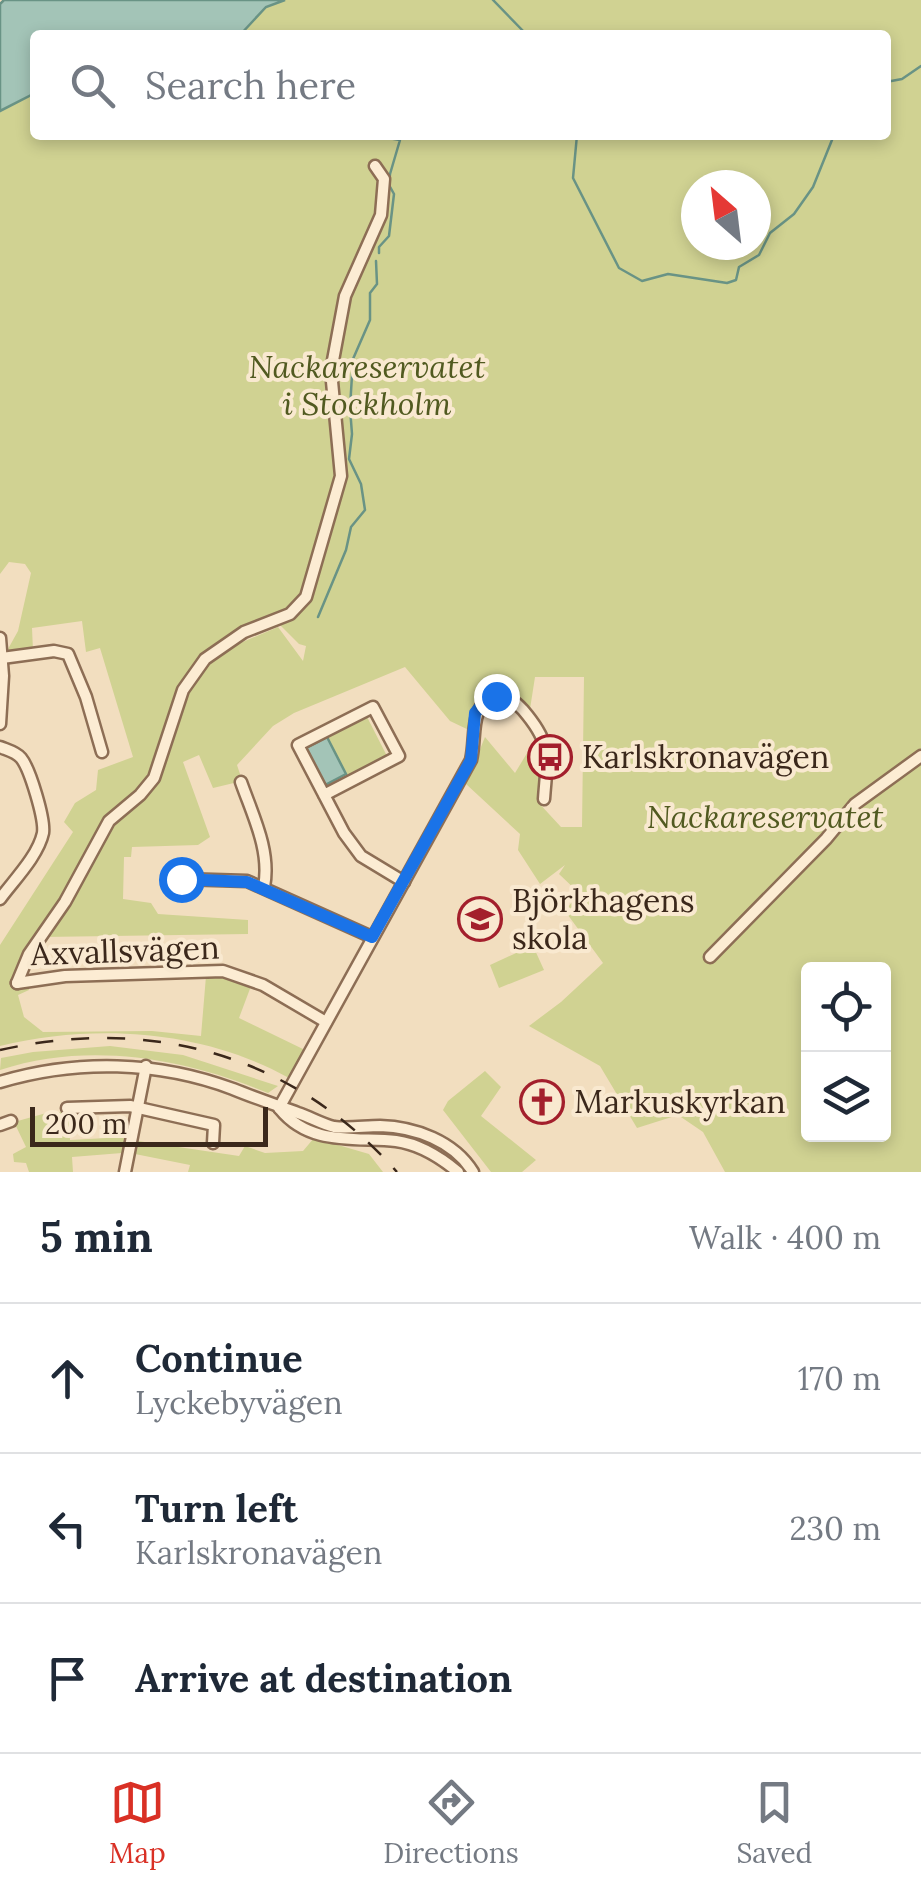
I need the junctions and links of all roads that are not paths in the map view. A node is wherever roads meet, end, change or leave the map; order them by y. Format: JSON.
{"nodes":[{"id":1,"x":375,"y":166,"type":"dead end"},
{"id":2,"x":0,"y":638,"type":"edge"},
{"id":3,"x":2,"y":658,"type":"edge"},
{"id":4,"x":0,"y":724,"type":"edge"},
{"id":5,"x":0,"y":747,"type":"edge"},
{"id":6,"x":102,"y":752,"type":"dead end"},
{"id":7,"x":921,"y":756,"type":"edge"},
{"id":8,"x":241,"y":782,"type":"dead end"},
{"id":9,"x":324,"y":795,"type":"junction"},
{"id":10,"x":544,"y":800,"type":"dead end"},
{"id":11,"x":181,"y":879,"type":"dead end"},
{"id":12,"x":404,"y":882,"type":"junction"},
{"id":13,"x":264,"y":887,"type":"junction"},
{"id":14,"x":0,"y":899,"type":"edge"},
{"id":15,"x":372,"y":937,"type":"junction"},
{"id":16,"x":710,"y":957,"type":"dead end"},
{"id":17,"x":326,"y":1022,"type":"junction"},
{"id":18,"x":146,"y":1066,"type":"junction"},
{"id":19,"x":0,"y":1082,"type":"edge"},
{"id":20,"x":67,"y":1108,"type":"dead end"},
{"id":21,"x":139,"y":1108,"type":"junction"},
{"id":22,"x":279,"y":1108,"type":"junction"},
{"id":23,"x":213,"y":1143,"type":"dead end"},
{"id":24,"x":125,"y":1172,"type":"edge"},
{"id":25,"x":458,"y":1172,"type":"edge"},
{"id":26,"x":472,"y":1172,"type":"edge"}],
"edges":[{"from":1,"to":17,"type":"street","name":"Axvallsvägen"},
{"from":2,"to":3,"type":"street"},
{"from":3,"to":4,"type":"street"},
{"from":3,"to":6,"type":"street"},
{"from":5,"to":14,"type":"street"},
{"from":7,"to":16,"type":"street"},
{"from":8,"to":13,"type":"street"},
{"from":9,"to":9,"type":"street"},
{"from":9,"to":12,"type":"street"},
{"from":10,"to":12,"type":"street"},
{"from":11,"to":13,"type":"street"},
{"from":12,"to":15,"type":"street"},
{"from":13,"to":15,"type":"street"},
{"from":15,"to":17,"type":"street"},
{"from":17,"to":22,"type":"street"},
{"from":18,"to":19,"type":"street"},
{"from":18,"to":21,"type":"street"},
{"from":18,"to":22,"type":"street"},
{"from":20,"to":21,"type":"street"},
{"from":21,"to":23,"type":"street"},
{"from":21,"to":24,"type":"street"},
{"from":22,"to":25,"type":"street"},
{"from":22,"to":26,"type":"street"}]}
